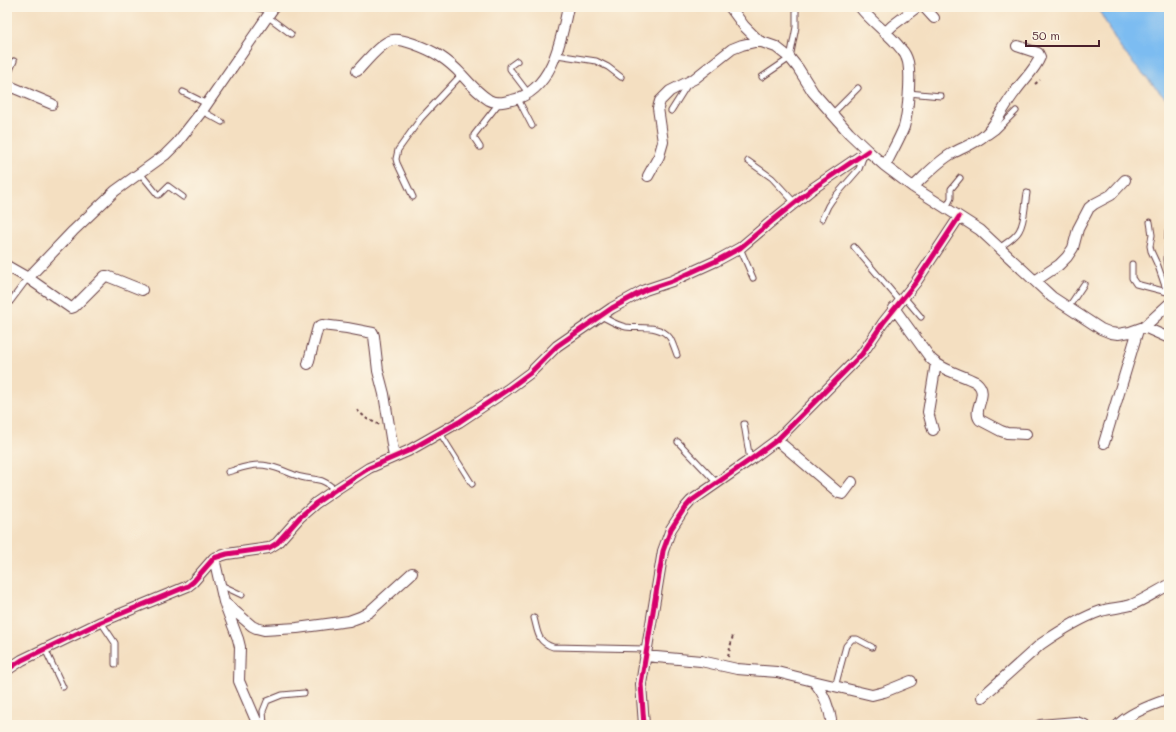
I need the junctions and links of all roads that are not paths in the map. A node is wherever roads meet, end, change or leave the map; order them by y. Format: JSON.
{"nodes":[{"id":1,"x":253,"y":7,"type":"edge"},
{"id":2,"x":568,"y":7,"type":"edge"},
{"id":3,"x":730,"y":7,"type":"edge"},
{"id":4,"x":796,"y":7,"type":"edge"},
{"id":5,"x":860,"y":7,"type":"edge"},
{"id":6,"x":917,"y":7,"type":"edge"},
{"id":7,"x":924,"y":7,"type":"edge"},
{"id":8,"x":271,"y":11,"type":"edge"},
{"id":9,"x":934,"y":18,"type":"dead end"},
{"id":10,"x":886,"y":33,"type":"junction"},
{"id":11,"x":291,"y":34,"type":"dead end"},
{"id":12,"x":759,"y":41,"type":"junction"},
{"id":13,"x":1017,"y":46,"type":"dead end"},
{"id":14,"x":557,"y":55,"type":"junction"},
{"id":15,"x":790,"y":58,"type":"junction"},
{"id":16,"x":14,"y":61,"type":"dead end"},
{"id":17,"x":517,"y":61,"type":"dead end"},
{"id":18,"x":357,"y":71,"type":"dead end"},
{"id":19,"x":462,"y":74,"type":"junction"},
{"id":20,"x":621,"y":77,"type":"dead end"},
{"id":21,"x":762,"y":77,"type":"dead end"},
{"id":22,"x":7,"y":78,"type":"edge"},
{"id":23,"x":690,"y":82,"type":"junction"},
{"id":24,"x":7,"y":85,"type":"edge"},
{"id":25,"x":858,"y":88,"type":"dead end"},
{"id":26,"x":183,"y":92,"type":"dead end"},
{"id":27,"x":908,"y":93,"type":"junction"},
{"id":28,"x":529,"y":94,"type":"junction"},
{"id":29,"x":941,"y":96,"type":"dead end"},
{"id":30,"x":518,"y":98,"type":"junction"},
{"id":31,"x":499,"y":103,"type":"junction"},
{"id":32,"x":52,"y":104,"type":"dead end"},
{"id":33,"x":204,"y":108,"type":"junction"},
{"id":34,"x":671,"y":111,"type":"dead end"},
{"id":35,"x":1016,"y":111,"type":"dead end"},
{"id":36,"x":832,"y":114,"type":"junction"},
{"id":37,"x":222,"y":122,"type":"dead end"},
{"id":38,"x":532,"y":126,"type":"dead end"},
{"id":39,"x":981,"y":138,"type":"junction"},
{"id":40,"x":480,"y":147,"type":"dead end"},
{"id":41,"x":866,"y":152,"type":"junction"},
{"id":42,"x":748,"y":161,"type":"dead end"},
{"id":43,"x":884,"y":166,"type":"junction"},
{"id":44,"x":140,"y":173,"type":"junction"},
{"id":45,"x":648,"y":176,"type":"dead end"},
{"id":46,"x":960,"y":178,"type":"dead end"},
{"id":47,"x":1125,"y":180,"type":"dead end"},
{"id":48,"x":913,"y":187,"type":"junction"},
{"id":49,"x":1027,"y":193,"type":"dead end"},
{"id":50,"x":183,"y":196,"type":"dead end"},
{"id":51,"x":413,"y":197,"type":"dead end"},
{"id":52,"x":795,"y":203,"type":"junction"},
{"id":53,"x":946,"y":208,"type":"junction"},
{"id":54,"x":959,"y":216,"type":"junction"},
{"id":55,"x":822,"y":219,"type":"dead end"},
{"id":56,"x":1150,"y":222,"type":"dead end"},
{"id":57,"x":1168,"y":231,"type":"edge"},
{"id":58,"x":854,"y":247,"type":"dead end"},
{"id":59,"x":740,"y":248,"type":"junction"},
{"id":60,"x":999,"y":248,"type":"junction"},
{"id":61,"x":1132,"y":264,"type":"dead end"},
{"id":62,"x":7,"y":266,"type":"edge"},
{"id":63,"x":1169,"y":275,"type":"edge"},
{"id":64,"x":28,"y":278,"type":"junction"},
{"id":65,"x":754,"y":278,"type":"dead end"},
{"id":66,"x":1035,"y":281,"type":"junction"},
{"id":67,"x":1084,"y":284,"type":"dead end"},
{"id":68,"x":142,"y":290,"type":"dead end"},
{"id":69,"x":1168,"y":292,"type":"edge"},
{"id":70,"x":899,"y":302,"type":"junction"},
{"id":71,"x":1169,"y":304,"type":"edge"},
{"id":72,"x":7,"y":306,"type":"edge"},
{"id":73,"x":1068,"y":308,"type":"junction"},
{"id":74,"x":600,"y":316,"type":"junction"},
{"id":75,"x":920,"y":316,"type":"dead end"},
{"id":76,"x":1141,"y":328,"type":"junction"},
{"id":77,"x":1169,"y":338,"type":"edge"},
{"id":78,"x":677,"y":355,"type":"dead end"},
{"id":79,"x":936,"y":363,"type":"junction"},
{"id":80,"x":308,"y":364,"type":"dead end"},
{"id":81,"x":744,"y":424,"type":"dead end"},
{"id":82,"x":933,"y":430,"type":"dead end"},
{"id":83,"x":440,"y":433,"type":"junction"},
{"id":84,"x":1026,"y":434,"type":"dead end"},
{"id":85,"x":777,"y":440,"type":"junction"},
{"id":86,"x":678,"y":442,"type":"dead end"},
{"id":87,"x":1104,"y":443,"type":"dead end"},
{"id":88,"x":394,"y":457,"type":"junction"},
{"id":89,"x":750,"y":460,"type":"junction"},
{"id":90,"x":228,"y":472,"type":"dead end"},
{"id":91,"x":852,"y":482,"type":"dead end"},
{"id":92,"x":717,"y":483,"type":"junction"},
{"id":93,"x":472,"y":484,"type":"dead end"},
{"id":94,"x":335,"y":490,"type":"junction"},
{"id":95,"x":214,"y":558,"type":"junction"},
{"id":96,"x":412,"y":573,"type":"dead end"},
{"id":97,"x":220,"y":585,"type":"junction"},
{"id":98,"x":1169,"y":585,"type":"edge"},
{"id":99,"x":242,"y":595,"type":"dead end"},
{"id":100,"x":224,"y":602,"type":"junction"},
{"id":101,"x":534,"y":618,"type":"dead end"},
{"id":102,"x":100,"y":622,"type":"junction"},
{"id":103,"x":872,"y":647,"type":"dead end"},
{"id":104,"x":45,"y":649,"type":"junction"},
{"id":105,"x":646,"y":653,"type":"junction"},
{"id":106,"x":115,"y":664,"type":"dead end"},
{"id":107,"x":7,"y":670,"type":"edge"},
{"id":108,"x":813,"y":681,"type":"junction"},
{"id":109,"x":911,"y":681,"type":"dead end"},
{"id":110,"x":63,"y":687,"type":"dead end"},
{"id":111,"x":835,"y":687,"type":"junction"},
{"id":112,"x":304,"y":693,"type":"dead end"},
{"id":113,"x":982,"y":698,"type":"dead end"},
{"id":114,"x":1169,"y":699,"type":"edge"},
{"id":115,"x":258,"y":725,"type":"edge"},
{"id":116,"x":264,"y":725,"type":"edge"},
{"id":117,"x":644,"y":725,"type":"edge"},
{"id":118,"x":832,"y":725,"type":"edge"},
{"id":119,"x":1040,"y":725,"type":"edge"},
{"id":120,"x":1085,"y":725,"type":"edge"},
{"id":121,"x":1118,"y":725,"type":"edge"}],
"edges":[{"from":1,"to":8,"type":"lane"},
{"from":2,"to":14,"type":"street"},
{"from":3,"to":12,"type":"street"},
{"from":4,"to":15,"type":"lane"},
{"from":5,"to":10,"type":"street"},
{"from":6,"to":10,"type":"street"},
{"from":7,"to":9,"type":"street"},
{"from":8,"to":11,"type":"lane"},
{"from":8,"to":33,"type":"street"},
{"from":10,"to":27,"type":"street"},
{"from":12,"to":15,"type":"street"},
{"from":12,"to":23,"type":"street"},
{"from":13,"to":39,"type":"street"},
{"from":14,"to":20,"type":"lane"},
{"from":14,"to":28,"type":"street"},
{"from":15,"to":21,"type":"lane"},
{"from":15,"to":36,"type":"street"},
{"from":16,"to":22,"type":"lane"},
{"from":17,"to":28,"type":"lane"},
{"from":18,"to":19,"type":"street"},
{"from":19,"to":31,"type":"street"},
{"from":19,"to":51,"type":"lane"},
{"from":23,"to":34,"type":"lane"},
{"from":23,"to":45,"type":"street"},
{"from":24,"to":32,"type":"street"},
{"from":25,"to":36,"type":"lane"},
{"from":26,"to":33,"type":"lane"},
{"from":27,"to":29,"type":"lane"},
{"from":27,"to":43,"type":"street"},
{"from":28,"to":30,"type":"street"},
{"from":30,"to":31,"type":"street"},
{"from":30,"to":38,"type":"lane"},
{"from":31,"to":40,"type":"lane"},
{"from":33,"to":37,"type":"lane"},
{"from":33,"to":44,"type":"street"},
{"from":35,"to":39,"type":"lane"},
{"from":36,"to":41,"type":"street"},
{"from":39,"to":48,"type":"street"},
{"from":41,"to":43,"type":"street"},
{"from":41,"to":52,"type":"street"},
{"from":41,"to":55,"type":"lane"},
{"from":42,"to":52,"type":"lane"},
{"from":43,"to":48,"type":"street"},
{"from":44,"to":50,"type":"lane"},
{"from":44,"to":64,"type":"street"},
{"from":46,"to":53,"type":"lane"},
{"from":47,"to":66,"type":"street"},
{"from":48,"to":53,"type":"street"},
{"from":49,"to":60,"type":"lane"},
{"from":52,"to":59,"type":"street"},
{"from":53,"to":54,"type":"street"},
{"from":54,"to":60,"type":"street"},
{"from":54,"to":70,"type":"street"},
{"from":56,"to":69,"type":"lane"},
{"from":57,"to":63,"type":"lane"},
{"from":58,"to":70,"type":"lane"},
{"from":59,"to":65,"type":"lane"},
{"from":59,"to":74,"type":"street"},
{"from":60,"to":66,"type":"street"},
{"from":61,"to":69,"type":"lane"},
{"from":62,"to":64,"type":"street"},
{"from":64,"to":68,"type":"street"},
{"from":64,"to":72,"type":"lane"},
{"from":66,"to":73,"type":"street"},
{"from":67,"to":73,"type":"lane"},
{"from":70,"to":75,"type":"lane"},
{"from":70,"to":79,"type":"street"},
{"from":70,"to":85,"type":"street"},
{"from":71,"to":76,"type":"street"},
{"from":73,"to":76,"type":"street"},
{"from":74,"to":78,"type":"lane"},
{"from":74,"to":83,"type":"street"},
{"from":76,"to":77,"type":"street"},
{"from":76,"to":87,"type":"street"},
{"from":79,"to":82,"type":"street"},
{"from":79,"to":84,"type":"street"},
{"from":80,"to":88,"type":"street"},
{"from":81,"to":89,"type":"lane"},
{"from":83,"to":88,"type":"street"},
{"from":83,"to":93,"type":"lane"},
{"from":85,"to":89,"type":"street"},
{"from":85,"to":91,"type":"street"},
{"from":86,"to":92,"type":"lane"},
{"from":88,"to":94,"type":"street"},
{"from":89,"to":92,"type":"street"},
{"from":90,"to":94,"type":"lane"},
{"from":92,"to":105,"type":"street"},
{"from":94,"to":95,"type":"street"},
{"from":95,"to":97,"type":"street"},
{"from":95,"to":102,"type":"street"},
{"from":96,"to":100,"type":"street"},
{"from":97,"to":99,"type":"lane"},
{"from":97,"to":100,"type":"street"},
{"from":98,"to":113,"type":"street"},
{"from":100,"to":115,"type":"street"},
{"from":101,"to":105,"type":"lane"},
{"from":102,"to":104,"type":"street"},
{"from":102,"to":106,"type":"lane"},
{"from":103,"to":111,"type":"lane"},
{"from":104,"to":107,"type":"street"},
{"from":104,"to":110,"type":"lane"},
{"from":105,"to":108,"type":"street"},
{"from":105,"to":117,"type":"street"},
{"from":108,"to":111,"type":"street"},
{"from":108,"to":118,"type":"street"},
{"from":109,"to":111,"type":"street"},
{"from":112,"to":116,"type":"lane"},
{"from":114,"to":121,"type":"street"},
{"from":119,"to":120,"type":"street"}]}
